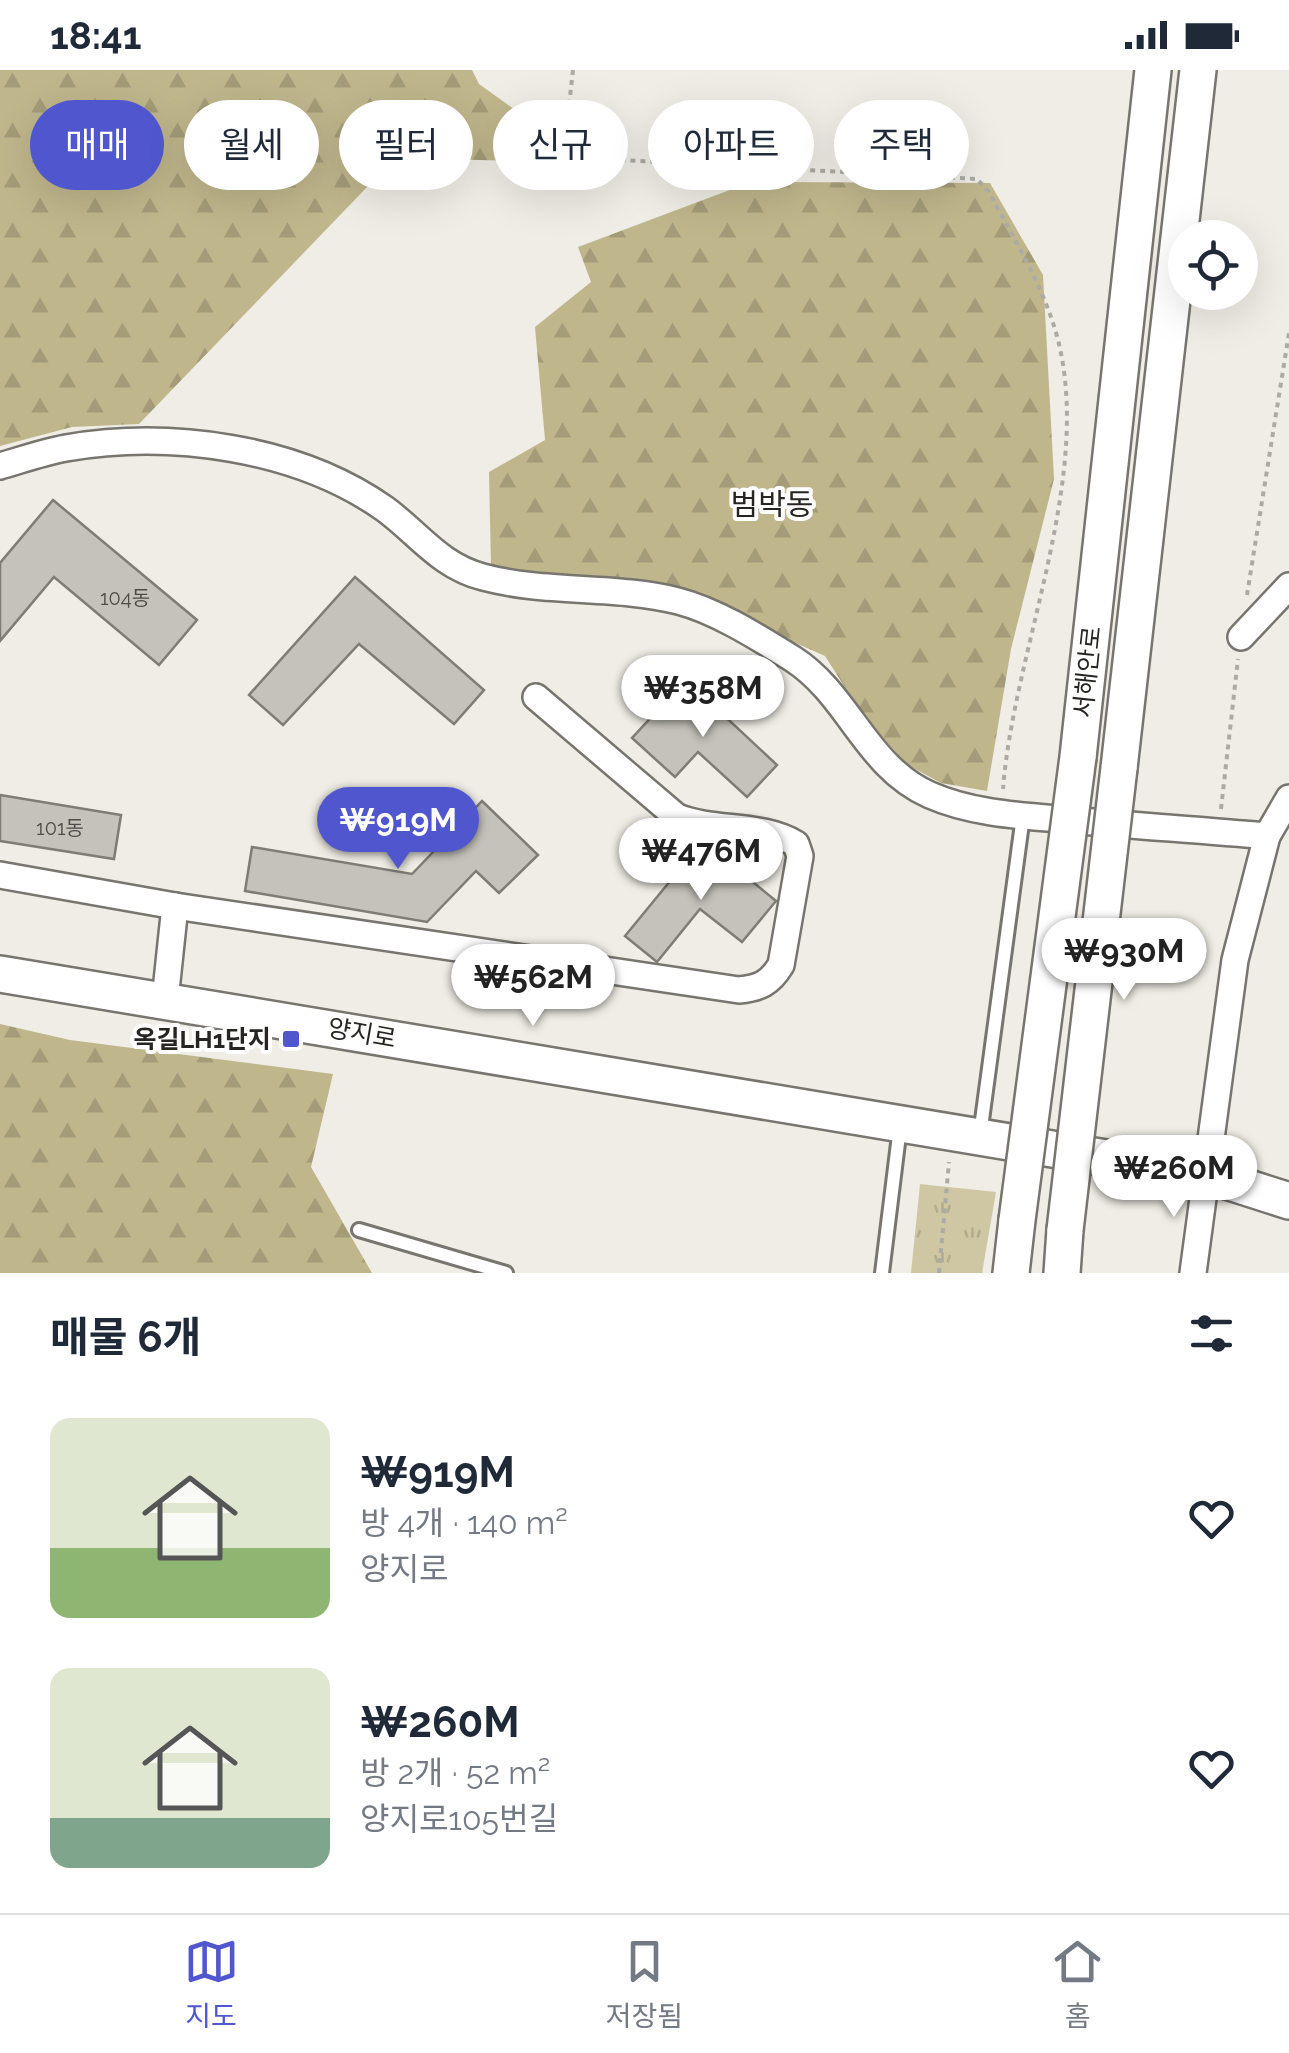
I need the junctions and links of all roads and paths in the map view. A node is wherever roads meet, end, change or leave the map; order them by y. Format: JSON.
{"nodes":[{"id":1,"x":573,"y":70,"type":"edge"},
{"id":2,"x":1153,"y":70,"type":"edge"},
{"id":3,"x":1198,"y":70,"type":"edge"},
{"id":4,"x":1289,"y":333,"type":"edge"},
{"id":5,"x":0,"y":466,"type":"edge"},
{"id":6,"x":1289,"y":586,"type":"edge"},
{"id":7,"x":1240,"y":637,"type":"junction"},
{"id":8,"x":536,"y":698,"type":"dead end"},
{"id":9,"x":1289,"y":798,"type":"edge"},
{"id":10,"x":1012,"y":815,"type":"junction"},
{"id":11,"x":1219,"y":832,"type":"junction"},
{"id":12,"x":1267,"y":836,"type":"junction"},
{"id":13,"x":0,"y":875,"type":"edge"},
{"id":14,"x":175,"y":906,"type":"junction"},
{"id":15,"x":0,"y":974,"type":"edge"},
{"id":16,"x":165,"y":1000,"type":"junction"},
{"id":17,"x":901,"y":1124,"type":"junction"},
{"id":18,"x":966,"y":1135,"type":"junction"},
{"id":19,"x":1208,"y":1175,"type":"junction"},
{"id":20,"x":1289,"y":1201,"type":"edge"},
{"id":21,"x":359,"y":1230,"type":"dead end"},
{"id":22,"x":506,"y":1273,"type":"edge"},
{"id":23,"x":882,"y":1273,"type":"edge"},
{"id":24,"x":939,"y":1273,"type":"edge"},
{"id":25,"x":1011,"y":1273,"type":"edge"},
{"id":26,"x":1062,"y":1273,"type":"edge"},
{"id":27,"x":1194,"y":1273,"type":"edge"}],
"edges":[{"from":1,"to":10,"type":"path"},
{"from":2,"to":25,"type":"main road","name":"서해안로","bridge":true},
{"from":3,"to":26,"type":"main road","name":"서해안로","bridge":true},
{"from":4,"to":7,"type":"path"},
{"from":5,"to":10,"type":"street"},
{"from":6,"to":7,"type":"street"},
{"from":7,"to":11,"type":"path"},
{"from":8,"to":14,"type":"street"},
{"from":9,"to":12,"type":"street"},
{"from":10,"to":11,"type":"street"},
{"from":10,"to":18,"type":"lane"},
{"from":11,"to":12,"type":"street"},
{"from":12,"to":19,"type":"street"},
{"from":13,"to":14,"type":"street"},
{"from":14,"to":16,"type":"street"},
{"from":15,"to":16,"type":"main road","name":"양지로"},
{"from":16,"to":17,"type":"main road","name":"양지로"},
{"from":17,"to":18,"type":"main road","name":"양지로"},
{"from":17,"to":23,"type":"lane"},
{"from":18,"to":19,"type":"main road","name":"양지로"},
{"from":18,"to":24,"type":"path"},
{"from":19,"to":20,"type":"main road","name":"양지로"},
{"from":19,"to":27,"type":"street"},
{"from":21,"to":22,"type":"lane"}]}
